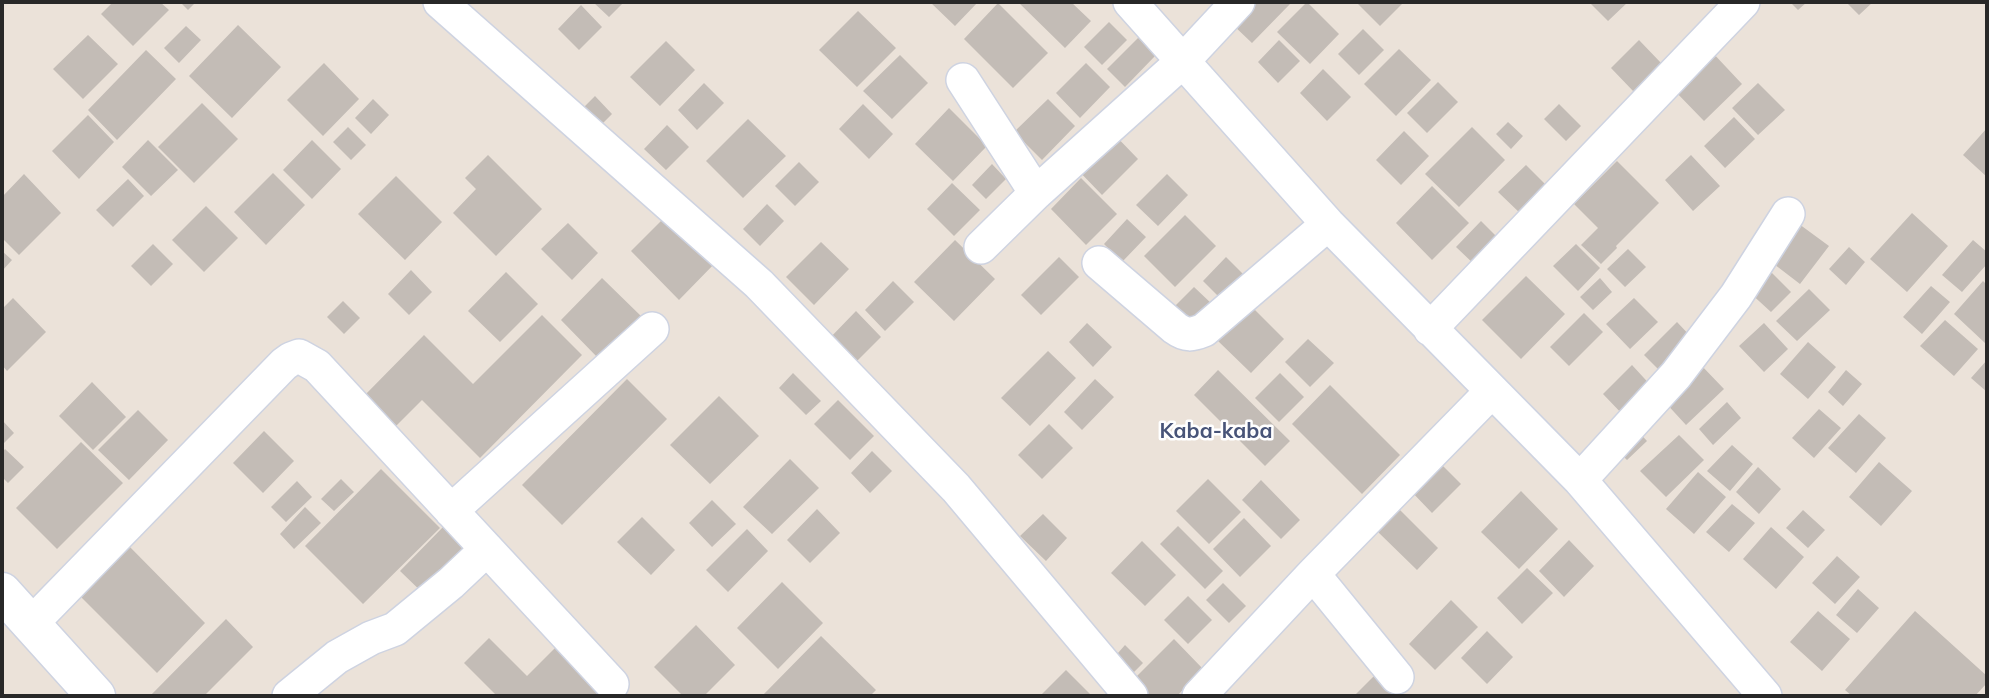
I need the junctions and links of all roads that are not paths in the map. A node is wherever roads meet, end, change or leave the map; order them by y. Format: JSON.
{"nodes":[{"id":1,"x":1130,"y":2,"type":"edge"},
{"id":2,"x":1238,"y":2,"type":"edge"},
{"id":3,"x":1743,"y":2,"type":"edge"},
{"id":4,"x":442,"y":3,"type":"edge"},
{"id":5,"x":1182,"y":62,"type":"junction"},
{"id":6,"x":963,"y":80,"type":"dead end"},
{"id":7,"x":1036,"y":193,"type":"junction"},
{"id":8,"x":1788,"y":214,"type":"dead end"},
{"id":9,"x":1328,"y":224,"type":"junction"},
{"id":10,"x":981,"y":247,"type":"dead end"},
{"id":11,"x":1099,"y":263,"type":"dead end"},
{"id":12,"x":652,"y":329,"type":"dead end"},
{"id":13,"x":1430,"y":329,"type":"junction"},
{"id":14,"x":1492,"y":391,"type":"junction"},
{"id":15,"x":1580,"y":480,"type":"junction"},
{"id":16,"x":451,"y":511,"type":"junction"},
{"id":17,"x":487,"y":549,"type":"junction"},
{"id":18,"x":1313,"y":574,"type":"junction"},
{"id":19,"x":2,"y":592,"type":"edge"},
{"id":20,"x":31,"y":624,"type":"junction"},
{"id":21,"x":1397,"y":677,"type":"dead end"},
{"id":22,"x":612,"y":684,"type":"dead end"},
{"id":23,"x":96,"y":696,"type":"edge"},
{"id":24,"x":289,"y":696,"type":"edge"},
{"id":25,"x":1131,"y":696,"type":"edge"},
{"id":26,"x":1199,"y":696,"type":"edge"},
{"id":27,"x":1765,"y":696,"type":"edge"}],
"edges":[{"from":1,"to":5,"type":"street"},
{"from":2,"to":5,"type":"street"},
{"from":3,"to":13,"type":"street"},
{"from":4,"to":25,"type":"street"},
{"from":5,"to":7,"type":"street"},
{"from":5,"to":9,"type":"street"},
{"from":6,"to":7,"type":"street"},
{"from":7,"to":10,"type":"street"},
{"from":8,"to":15,"type":"street"},
{"from":9,"to":11,"type":"street"},
{"from":9,"to":13,"type":"street"},
{"from":12,"to":16,"type":"street"},
{"from":13,"to":14,"type":"street"},
{"from":14,"to":15,"type":"street"},
{"from":14,"to":18,"type":"street"},
{"from":15,"to":27,"type":"street"},
{"from":16,"to":17,"type":"street"},
{"from":16,"to":20,"type":"street"},
{"from":17,"to":22,"type":"street"},
{"from":17,"to":24,"type":"street"},
{"from":18,"to":21,"type":"street"},
{"from":18,"to":26,"type":"street"},
{"from":19,"to":20,"type":"street"},
{"from":20,"to":23,"type":"street"}]}
